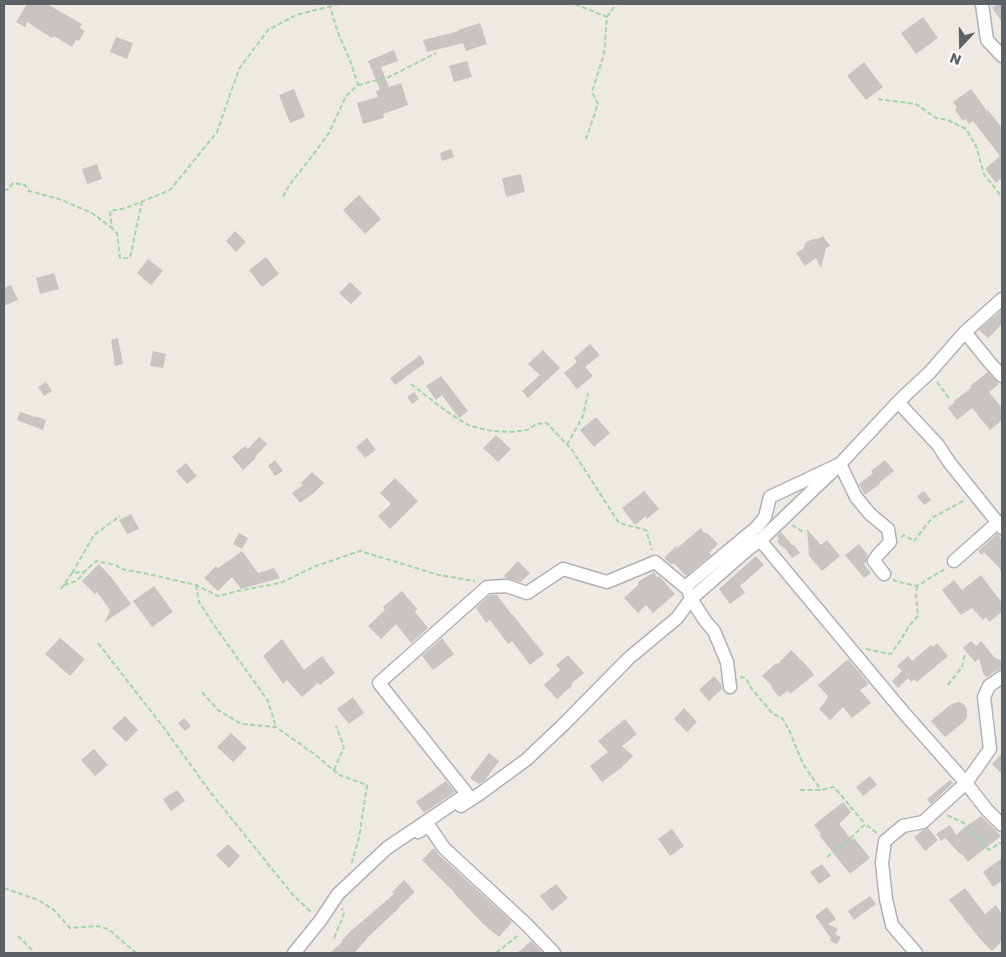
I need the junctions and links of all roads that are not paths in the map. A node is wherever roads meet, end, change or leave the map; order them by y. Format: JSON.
{"nodes":[{"id":1,"x":982,"y":4,"type":"edge"},
{"id":2,"x":1002,"y":56,"type":"edge"},
{"id":3,"x":1002,"y":299,"type":"edge"},
{"id":4,"x":965,"y":332,"type":"junction"},
{"id":5,"x":1002,"y":376,"type":"edge"},
{"id":6,"x":898,"y":402,"type":"junction"},
{"id":7,"x":840,"y":464,"type":"junction"},
{"id":8,"x":1000,"y":525,"type":"edge"},
{"id":9,"x":760,"y":540,"type":"junction"},
{"id":10,"x":954,"y":561,"type":"road end"},
{"id":11,"x":884,"y":574,"type":"road end"},
{"id":12,"x":685,"y":587,"type":"junction"},
{"id":13,"x":691,"y":599,"type":"junction"},
{"id":14,"x":1002,"y":677,"type":"edge"},
{"id":15,"x":730,"y":680,"type":"road end"},
{"id":16,"x":966,"y":783,"type":"junction"},
{"id":17,"x":1002,"y":825,"type":"edge"},
{"id":18,"x":430,"y":826,"type":"junction"},
{"id":19,"x":387,"y":848,"type":"junction"},
{"id":20,"x":294,"y":953,"type":"edge"},
{"id":21,"x":554,"y":953,"type":"edge"},
{"id":22,"x":916,"y":953,"type":"edge"}],
"edges":[{"from":1,"to":2,"type":"street"},
{"from":3,"to":4,"type":"street"},
{"from":4,"to":5,"type":"street"},
{"from":4,"to":6,"type":"street"},
{"from":6,"to":7,"type":"street"},
{"from":6,"to":8,"type":"street"},
{"from":7,"to":9,"type":"street"},
{"from":7,"to":11,"type":"street"},
{"from":7,"to":12,"type":"street"},
{"from":8,"to":10,"type":"street"},
{"from":9,"to":13,"type":"street"},
{"from":9,"to":16,"type":"street"},
{"from":12,"to":13,"type":"street"},
{"from":12,"to":19,"type":"street"},
{"from":13,"to":15,"type":"street"},
{"from":13,"to":18,"type":"street"},
{"from":14,"to":16,"type":"street"},
{"from":16,"to":17,"type":"street"},
{"from":16,"to":22,"type":"street"},
{"from":18,"to":19,"type":"street"},
{"from":18,"to":21,"type":"street"},
{"from":19,"to":20,"type":"street"}]}
